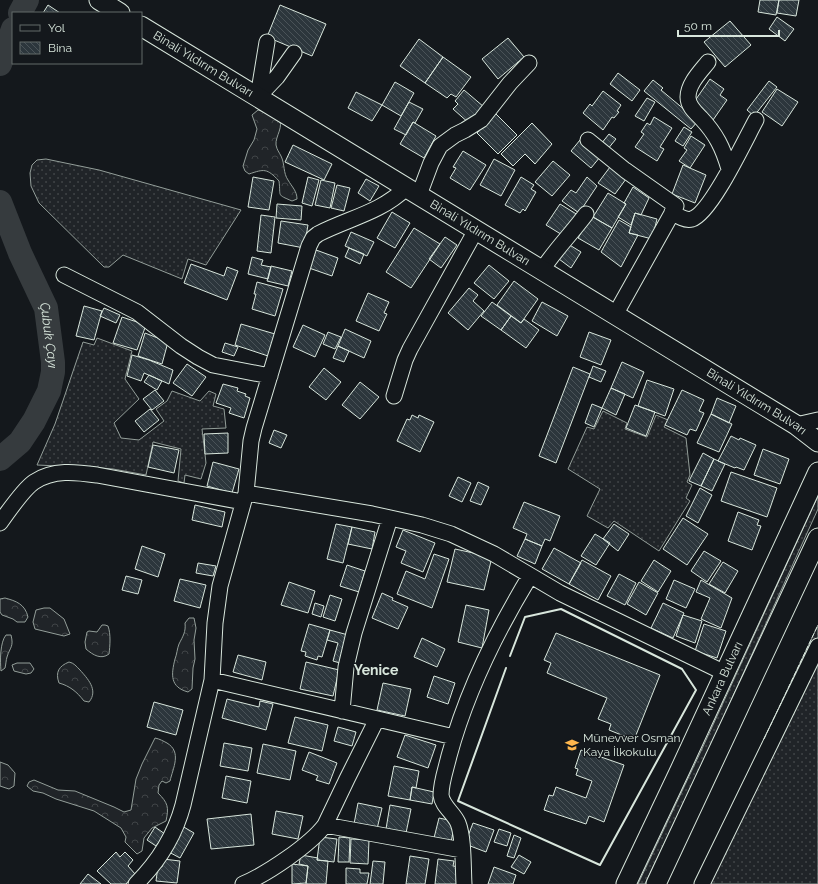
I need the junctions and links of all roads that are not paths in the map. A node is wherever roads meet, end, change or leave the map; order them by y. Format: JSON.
{"nodes":[{"id":1,"x":99,"y":0,"type":"edge"},
{"id":2,"x":118,"y":12,"type":"edge"},
{"id":3,"x":142,"y":27,"type":"edge"},
{"id":4,"x":267,"y":42,"type":"dead end"},
{"id":5,"x":294,"y":53,"type":"dead end"},
{"id":6,"x":708,"y":62,"type":"dead end"},
{"id":7,"x":529,"y":63,"type":"dead end"},
{"id":8,"x":258,"y":97,"type":"junction"},
{"id":9,"x":756,"y":120,"type":"dead end"},
{"id":10,"x":588,"y":140,"type":"dead end"},
{"id":11,"x":729,"y":169,"type":"junction"},
{"id":12,"x":412,"y":191,"type":"junction"},
{"id":13,"x":672,"y":212,"type":"junction"},
{"id":14,"x":586,"y":214,"type":"dead end"},
{"id":15,"x":476,"y":230,"type":"junction"},
{"id":16,"x":542,"y":270,"type":"junction"},
{"id":17,"x":64,"y":275,"type":"dead end"},
{"id":18,"x":615,"y":315,"type":"junction"},
{"id":19,"x":270,"y":376,"type":"junction"},
{"id":20,"x":394,"y":396,"type":"dead end"},
{"id":21,"x":818,"y":420,"type":"edge"},
{"id":22,"x":796,"y":425,"type":"junction"},
{"id":23,"x":818,"y":442,"type":"edge"},
{"id":24,"x":818,"y":472,"type":"edge"},
{"id":25,"x":245,"y":498,"type":"junction"},
{"id":26,"x":390,"y":518,"type":"junction"},
{"id":27,"x":0,"y":523,"type":"edge"},
{"id":28,"x":818,"y":538,"type":"edge"},
{"id":29,"x":530,"y":576,"type":"junction"},
{"id":30,"x":818,"y":646,"type":"edge"},
{"id":31,"x":725,"y":673,"type":"junction"},
{"id":32,"x":212,"y":680,"type":"junction"},
{"id":33,"x":342,"y":711,"type":"junction"},
{"id":34,"x":377,"y":719,"type":"junction"},
{"id":35,"x":454,"y":737,"type":"junction"},
{"id":36,"x":325,"y":825,"type":"junction"},
{"id":37,"x":462,"y":850,"type":"junction"},
{"id":38,"x":136,"y":884,"type":"edge"},
{"id":39,"x":243,"y":884,"type":"edge"},
{"id":40,"x":464,"y":884,"type":"edge"},
{"id":41,"x":626,"y":884,"type":"edge"},
{"id":42,"x":656,"y":884,"type":"edge"},
{"id":43,"x":702,"y":884,"type":"edge"}],
"edges":[{"from":1,"to":2,"type":"main road"},
{"from":3,"to":8,"type":"main road","name":"Binali Yıldırım Bulvarı"},
{"from":4,"to":8,"type":"street"},
{"from":5,"to":8,"type":"street"},
{"from":6,"to":11,"type":"street"},
{"from":7,"to":12,"type":"street"},
{"from":8,"to":12,"type":"main road","name":"Binali Yıldırım Bulvarı"},
{"from":9,"to":11,"type":"street"},
{"from":10,"to":13,"type":"street"},
{"from":11,"to":13,"type":"street"},
{"from":12,"to":15,"type":"main road","name":"Binali Yıldırım Bulvarı"},
{"from":12,"to":19,"type":"street"},
{"from":13,"to":18,"type":"street"},
{"from":14,"to":16,"type":"street"},
{"from":15,"to":16,"type":"main road","name":"Binali Yıldırım Bulvarı"},
{"from":15,"to":20,"type":"street"},
{"from":16,"to":18,"type":"main road","name":"Binali Yıldırım Bulvarı"},
{"from":17,"to":19,"type":"street"},
{"from":18,"to":22,"type":"main road","name":"Binali Yıldırım Bulvarı"},
{"from":19,"to":25,"type":"street"},
{"from":21,"to":22,"type":"street"},
{"from":22,"to":23,"type":"main road","name":"Binali Yıldırım Bulvarı"},
{"from":24,"to":31,"type":"main road","name":"Ankara Bulvarı"},
{"from":25,"to":26,"type":"street"},
{"from":25,"to":27,"type":"street"},
{"from":25,"to":32,"type":"street"},
{"from":26,"to":29,"type":"street"},
{"from":26,"to":33,"type":"street"},
{"from":28,"to":42,"type":"main road"},
{"from":29,"to":31,"type":"street"},
{"from":29,"to":35,"type":"street"},
{"from":30,"to":43,"type":"street"},
{"from":31,"to":41,"type":"main road","name":"Ankara Bulvarı"},
{"from":32,"to":33,"type":"street"},
{"from":32,"to":38,"type":"street"},
{"from":33,"to":34,"type":"street"},
{"from":34,"to":35,"type":"street"},
{"from":34,"to":36,"type":"street"},
{"from":35,"to":37,"type":"street"},
{"from":36,"to":37,"type":"street"},
{"from":36,"to":39,"type":"street"},
{"from":37,"to":40,"type":"street"}]}
